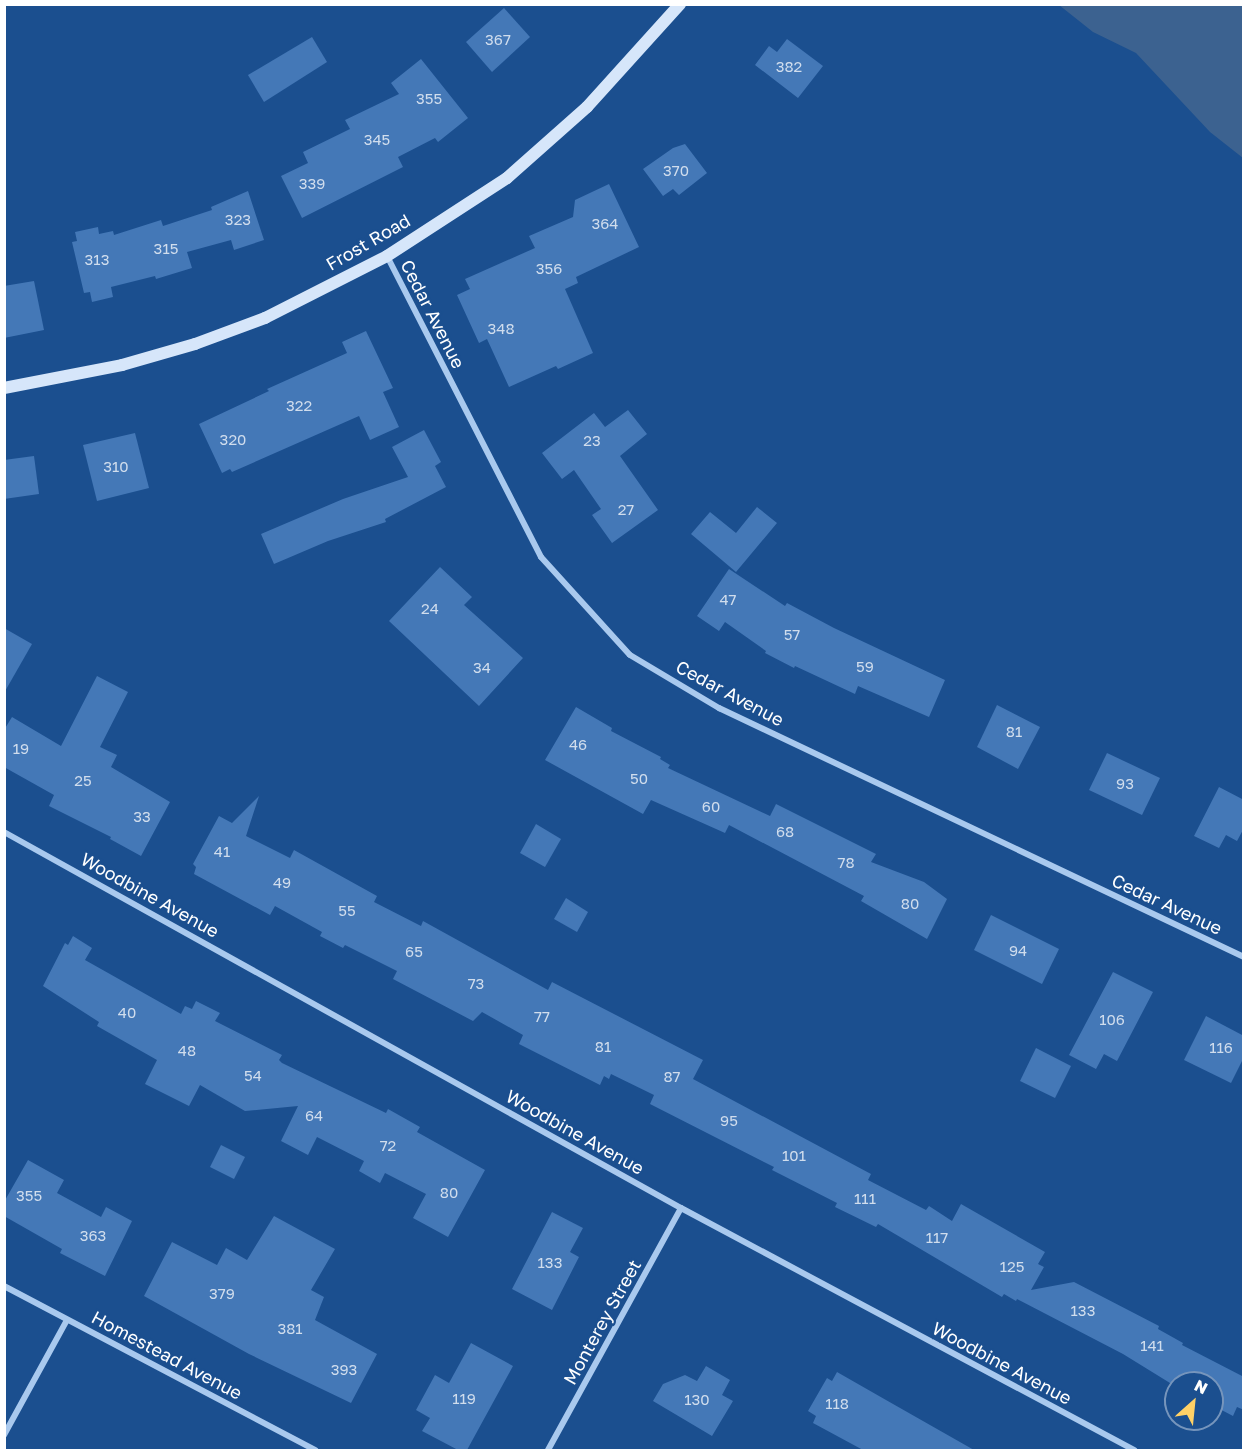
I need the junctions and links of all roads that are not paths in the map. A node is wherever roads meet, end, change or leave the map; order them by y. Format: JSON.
{"nodes":[{"id":1,"x":680,"y":4,"type":"edge"},
{"id":2,"x":387,"y":256,"type":"junction"},
{"id":3,"x":4,"y":388,"type":"edge"},
{"id":4,"x":4,"y":832,"type":"edge"},
{"id":5,"x":1244,"y":957,"type":"edge"},
{"id":6,"x":681,"y":1208,"type":"junction"},
{"id":7,"x":4,"y":1286,"type":"edge"},
{"id":8,"x":67,"y":1320,"type":"junction"},
{"id":9,"x":4,"y":1435,"type":"edge"},
{"id":10,"x":315,"y":1450,"type":"edge"},
{"id":11,"x":548,"y":1450,"type":"edge"},
{"id":12,"x":1134,"y":1450,"type":"edge"}],
"edges":[{"from":1,"to":2,"type":"main road","name":"Frost Road"},
{"from":2,"to":3,"type":"main road","name":"Frost Road"},
{"from":2,"to":5,"type":"street","name":"Cedar Avenue"},
{"from":4,"to":6,"type":"street","name":"Woodbine Avenue"},
{"from":6,"to":11,"type":"street","name":"Monterey Street"},
{"from":6,"to":12,"type":"street","name":"Woodbine Avenue"},
{"from":7,"to":8,"type":"street","name":"Homestead Avenue"},
{"from":8,"to":9,"type":"street"},
{"from":8,"to":10,"type":"street","name":"Homestead Avenue"}]}
